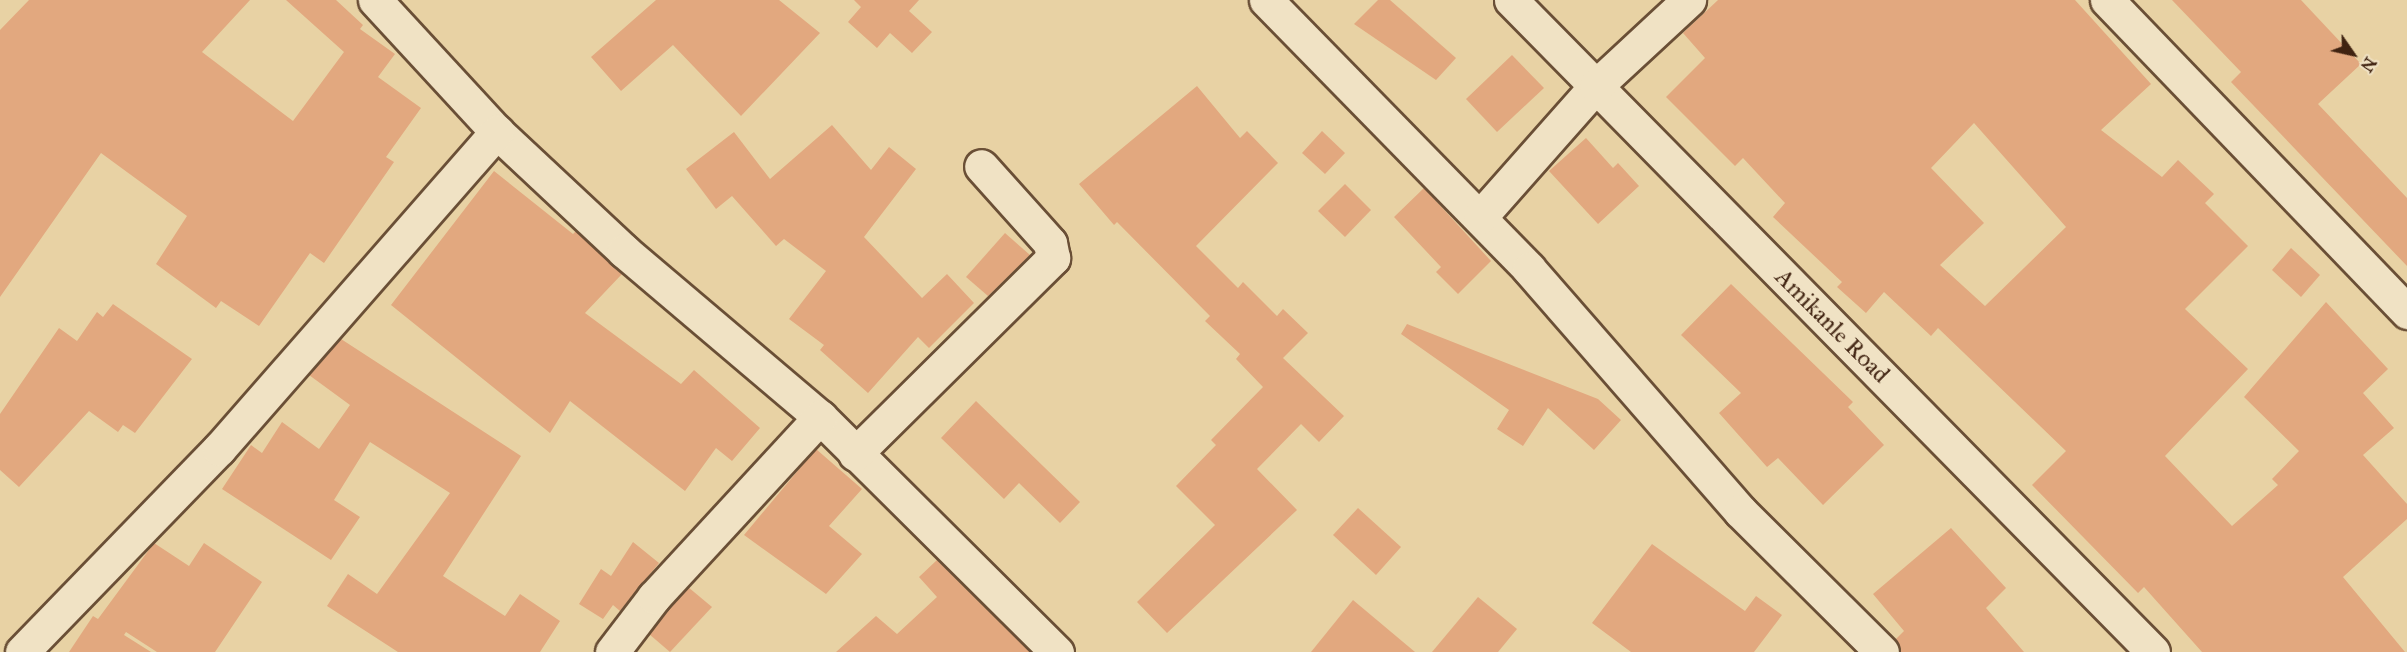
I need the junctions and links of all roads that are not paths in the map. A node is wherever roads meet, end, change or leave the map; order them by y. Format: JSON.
{"nodes":[{"id":1,"x":375,"y":0,"type":"edge"},
{"id":2,"x":1266,"y":0,"type":"edge"},
{"id":3,"x":1511,"y":0,"type":"edge"},
{"id":4,"x":1689,"y":0,"type":"edge"},
{"id":5,"x":2106,"y":0,"type":"edge"},
{"id":6,"x":1596,"y":86,"type":"junction"},
{"id":7,"x":497,"y":132,"type":"junction"},
{"id":8,"x":981,"y":166,"type":"dead end"},
{"id":9,"x":1480,"y":217,"type":"junction"},
{"id":10,"x":2407,"y":312,"type":"edge"},
{"id":11,"x":820,"y":417,"type":"junction"},
{"id":12,"x":855,"y":454,"type":"junction"},
{"id":13,"x":22,"y":652,"type":"edge"},
{"id":14,"x":612,"y":652,"type":"edge"},
{"id":15,"x":1057,"y":652,"type":"edge"},
{"id":16,"x":1882,"y":652,"type":"edge"},
{"id":17,"x":2153,"y":652,"type":"edge"}],
"edges":[{"from":1,"to":7,"type":"street"},
{"from":2,"to":9,"type":"street"},
{"from":3,"to":6,"type":"street","name":"Amikanle Road"},
{"from":4,"to":6,"type":"street"},
{"from":5,"to":10,"type":"street"},
{"from":6,"to":9,"type":"street"},
{"from":6,"to":17,"type":"street","name":"Amikanle Road"},
{"from":7,"to":11,"type":"street"},
{"from":7,"to":13,"type":"street"},
{"from":8,"to":12,"type":"street"},
{"from":9,"to":16,"type":"street"},
{"from":11,"to":12,"type":"street"},
{"from":11,"to":14,"type":"street"},
{"from":12,"to":15,"type":"street"}]}
